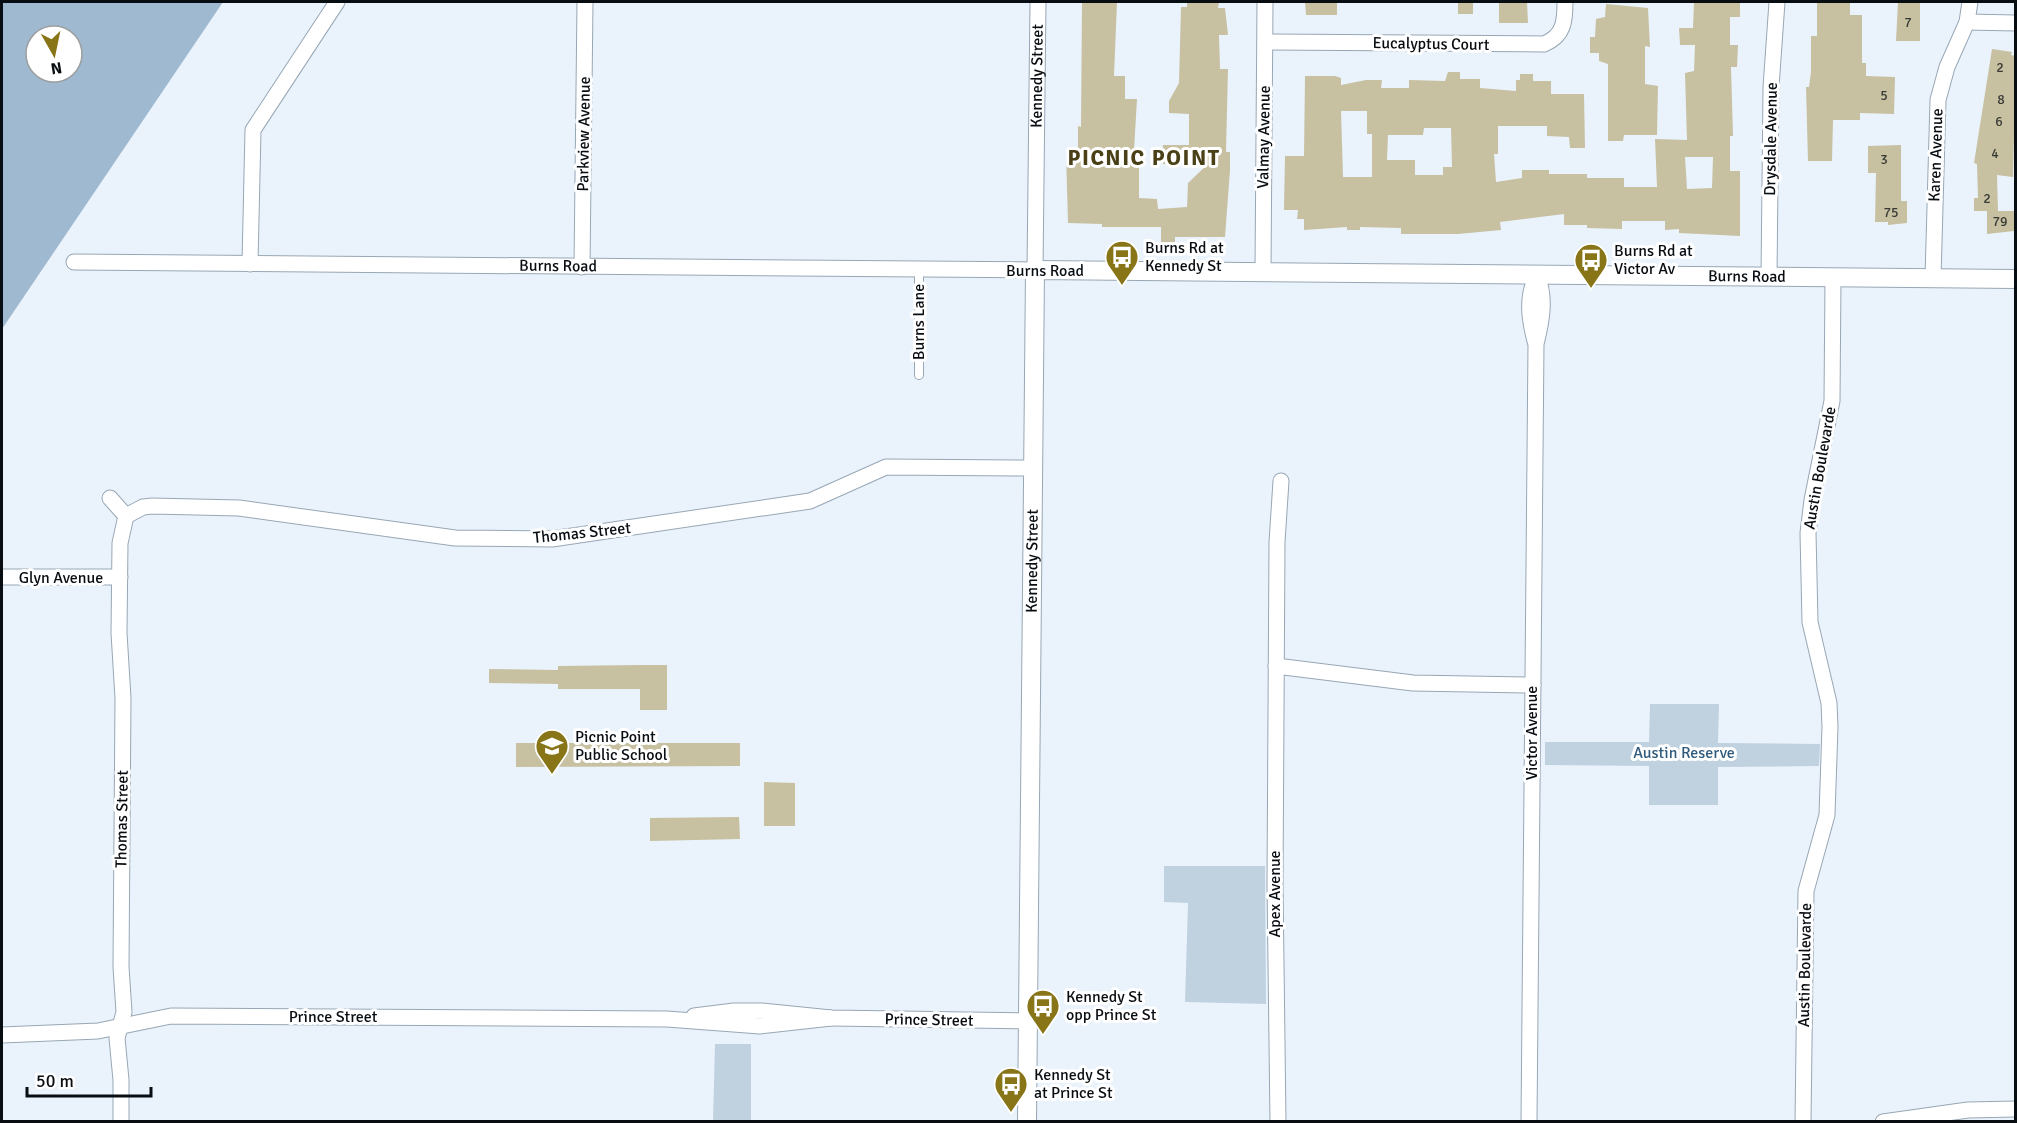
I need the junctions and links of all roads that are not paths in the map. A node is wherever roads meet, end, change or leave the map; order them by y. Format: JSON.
{"nodes":[{"id":1,"x":337,"y":2,"type":"edge"},
{"id":2,"x":585,"y":2,"type":"edge"},
{"id":3,"x":1038,"y":2,"type":"edge"},
{"id":4,"x":1265,"y":2,"type":"edge"},
{"id":5,"x":1565,"y":2,"type":"edge"},
{"id":6,"x":1777,"y":2,"type":"edge"},
{"id":7,"x":1970,"y":2,"type":"edge"},
{"id":8,"x":1967,"y":22,"type":"junction"},
{"id":9,"x":2016,"y":23,"type":"edge"},
{"id":10,"x":1265,"y":42,"type":"junction"},
{"id":11,"x":74,"y":262,"type":"dead end"},
{"id":12,"x":250,"y":264,"type":"junction"},
{"id":13,"x":582,"y":267,"type":"junction"},
{"id":14,"x":919,"y":269,"type":"junction"},
{"id":15,"x":1035,"y":270,"type":"junction"},
{"id":16,"x":1263,"y":272,"type":"junction"},
{"id":17,"x":1537,"y":275,"type":"junction"},
{"id":18,"x":1769,"y":277,"type":"junction"},
{"id":19,"x":1833,"y":277,"type":"junction"},
{"id":20,"x":1933,"y":278,"type":"junction"},
{"id":21,"x":2016,"y":279,"type":"edge"},
{"id":22,"x":919,"y":375,"type":"dead end"},
{"id":23,"x":1033,"y":468,"type":"junction"},
{"id":24,"x":1281,"y":481,"type":"dead end"},
{"id":25,"x":110,"y":498,"type":"dead end"},
{"id":26,"x":126,"y":516,"type":"junction"},
{"id":27,"x":2,"y":577,"type":"edge"},
{"id":28,"x":120,"y":577,"type":"junction"},
{"id":29,"x":1276,"y":666,"type":"junction"},
{"id":30,"x":1533,"y":685,"type":"junction"},
{"id":31,"x":1027,"y":1021,"type":"junction"},
{"id":32,"x":120,"y":1027,"type":"junction"},
{"id":33,"x":2,"y":1035,"type":"edge"},
{"id":34,"x":2016,"y":1109,"type":"edge"},
{"id":35,"x":121,"y":1122,"type":"edge"},
{"id":36,"x":1027,"y":1122,"type":"edge"},
{"id":37,"x":1278,"y":1122,"type":"edge"},
{"id":38,"x":1529,"y":1122,"type":"edge"},
{"id":39,"x":1803,"y":1122,"type":"edge"},
{"id":40,"x":1883,"y":1122,"type":"edge"}],
"edges":[{"from":1,"to":12,"type":"street"},
{"from":2,"to":13,"type":"street","name":"Parkview Avenue"},
{"from":3,"to":15,"type":"street","name":"Kennedy Street"},
{"from":4,"to":10,"type":"street","name":"Valmay Avenue"},
{"from":5,"to":10,"type":"street","name":"Eucalyptus Court"},
{"from":6,"to":18,"type":"street","name":"Drysdale Avenue"},
{"from":7,"to":8,"type":"street","name":"Karen Avenue"},
{"from":8,"to":9,"type":"street"},
{"from":8,"to":20,"type":"street","name":"Karen Avenue"},
{"from":10,"to":16,"type":"street","name":"Valmay Avenue"},
{"from":11,"to":12,"type":"street","name":"Burns Road"},
{"from":12,"to":13,"type":"street","name":"Burns Road"},
{"from":13,"to":14,"type":"street","name":"Burns Road"},
{"from":14,"to":15,"type":"street","name":"Burns Road"},
{"from":14,"to":22,"type":"lane","name":"Burns Lane"},
{"from":15,"to":16,"type":"street","name":"Burns Road"},
{"from":15,"to":23,"type":"street","name":"Kennedy Street"},
{"from":16,"to":17,"type":"street","name":"Burns Road"},
{"from":17,"to":18,"type":"street","name":"Burns Road"},
{"from":17,"to":30,"type":"street","name":"Victor Avenue"},
{"from":18,"to":19,"type":"street","name":"Burns Road"},
{"from":19,"to":20,"type":"street","name":"Burns Road"},
{"from":19,"to":39,"type":"street","name":"Austin Boulevarde"},
{"from":20,"to":21,"type":"street","name":"Burns Road"},
{"from":23,"to":26,"type":"street","name":"Thomas Street"},
{"from":23,"to":31,"type":"street","name":"Kennedy Street"},
{"from":24,"to":29,"type":"street","name":"Apex Avenue"},
{"from":25,"to":26,"type":"street"},
{"from":26,"to":28,"type":"street","name":"Thomas Street"},
{"from":27,"to":28,"type":"street","name":"Glyn Avenue"},
{"from":28,"to":32,"type":"street","name":"Thomas Street"},
{"from":29,"to":30,"type":"street"},
{"from":29,"to":37,"type":"street","name":"Apex Avenue"},
{"from":30,"to":38,"type":"street","name":"Victor Avenue"},
{"from":31,"to":32,"type":"street","name":"Prince Street"},
{"from":31,"to":36,"type":"street","name":"Kennedy Street"},
{"from":32,"to":33,"type":"street","name":"Prince Street"},
{"from":32,"to":35,"type":"street","name":"Thomas Street"},
{"from":34,"to":40,"type":"street"}]}
